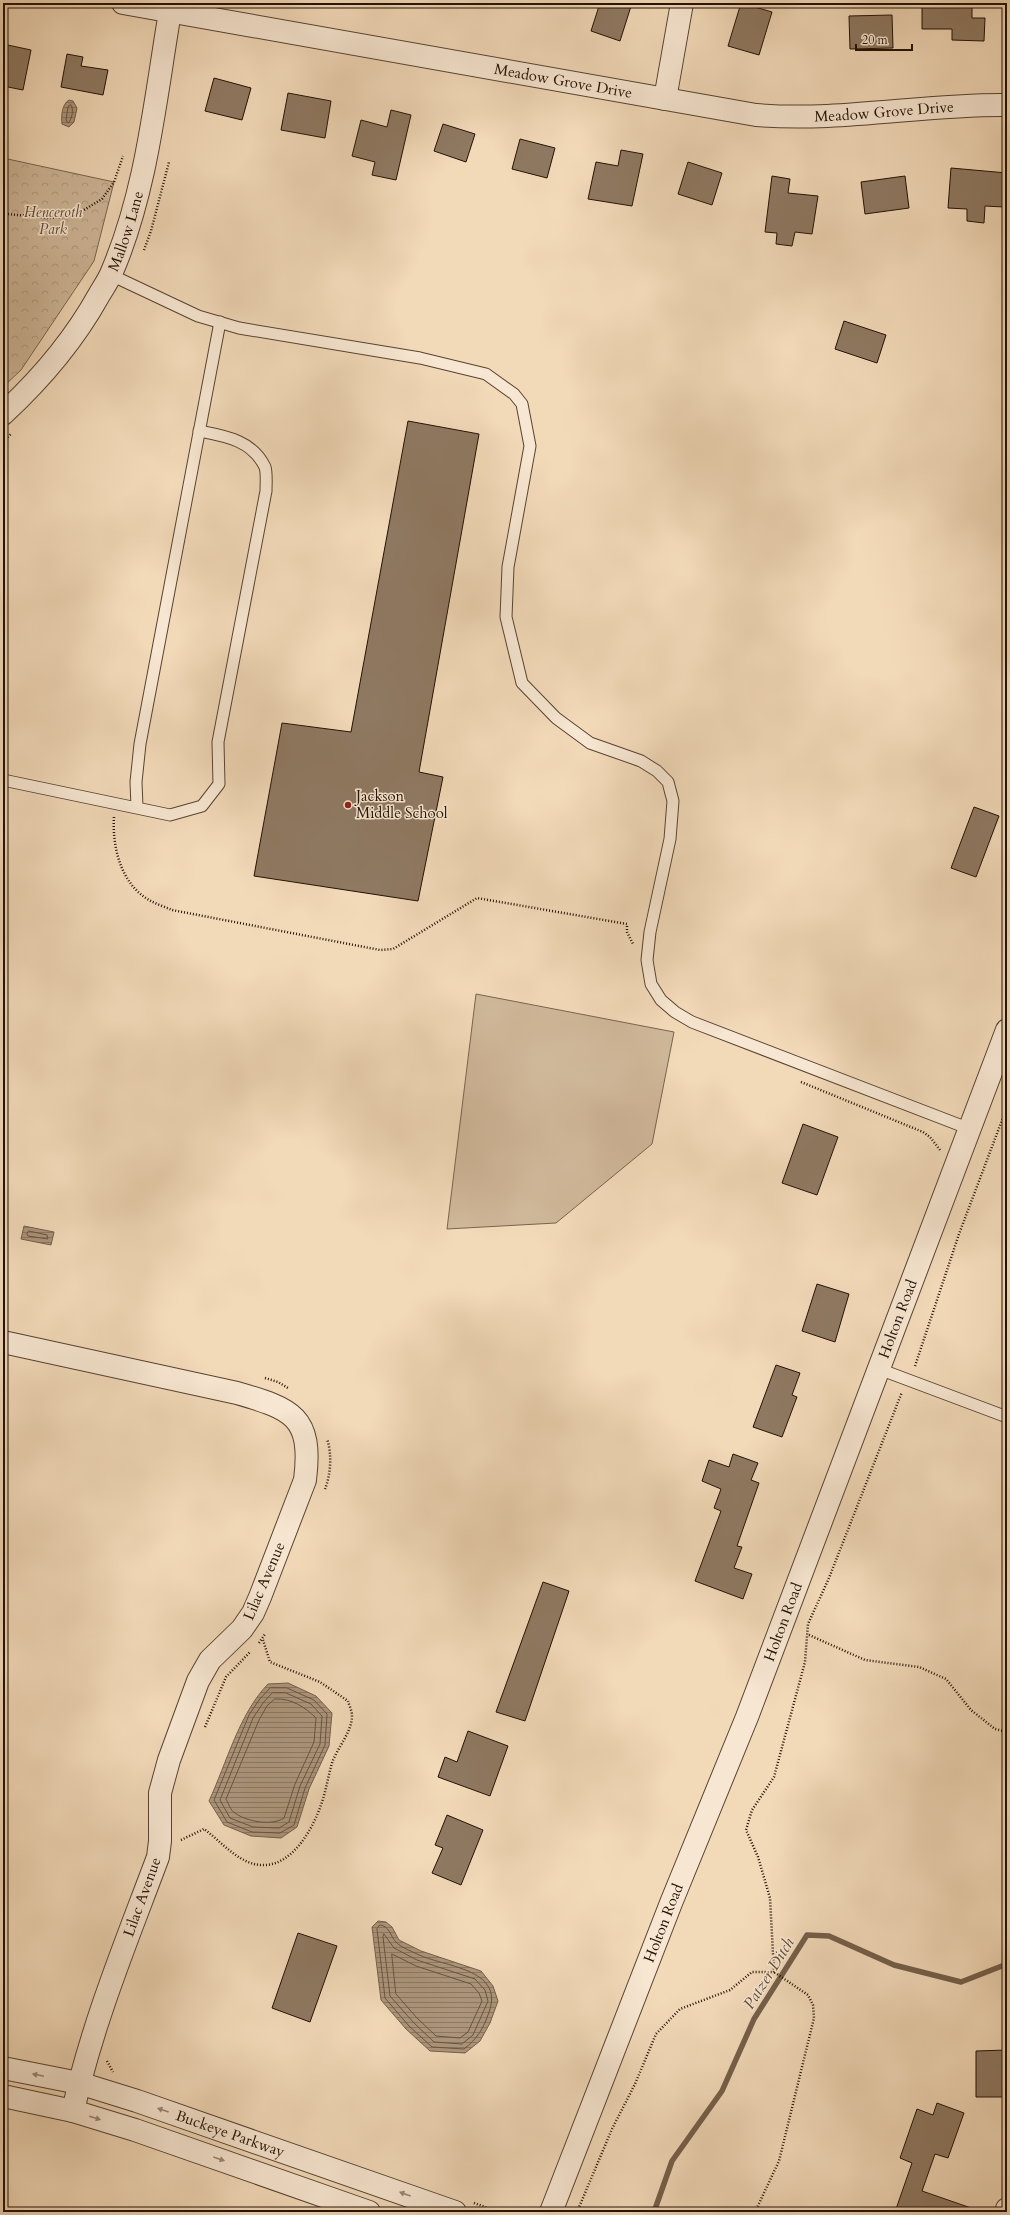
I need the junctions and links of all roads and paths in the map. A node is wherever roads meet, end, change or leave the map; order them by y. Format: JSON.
{"nodes":[{"id":1,"x":123,"y":3,"type":"edge"},
{"id":2,"x":682,"y":3,"type":"edge"},
{"id":3,"x":170,"y":12,"type":"junction"},
{"id":4,"x":665,"y":99,"type":"junction"},
{"id":5,"x":1007,"y":106,"type":"edge"},
{"id":6,"x":123,"y":156,"type":"dead end"},
{"id":7,"x":3,"y":210,"type":"edge"},
{"id":8,"x":7,"y":214,"type":"junction"},
{"id":9,"x":3,"y":217,"type":"edge"},
{"id":10,"x":110,"y":275,"type":"junction"},
{"id":11,"x":220,"y":322,"type":"junction"},
{"id":12,"x":3,"y":414,"type":"edge"},
{"id":13,"x":199,"y":431,"type":"junction"},
{"id":14,"x":3,"y":780,"type":"edge"},
{"id":15,"x":116,"y":803,"type":"junction"},
{"id":16,"x":137,"y":807,"type":"junction"},
{"id":17,"x":634,"y":946,"type":"dead end"},
{"id":18,"x":1007,"y":1030,"type":"edge"},
{"id":19,"x":799,"y":1081,"type":"dead end"},
{"id":20,"x":1007,"y":1107,"type":"edge"},
{"id":21,"x":970,"y":1129,"type":"junction"},
{"id":22,"x":942,"y":1155,"type":"dead end"},
{"id":23,"x":4,"y":1349,"type":"edge"},
{"id":24,"x":879,"y":1369,"type":"junction"},
{"id":25,"x":257,"y":1376,"type":"dead end"},
{"id":26,"x":908,"y":1380,"type":"junction"},
{"id":27,"x":294,"y":1391,"type":"dead end"},
{"id":28,"x":1007,"y":1416,"type":"edge"},
{"id":29,"x":326,"y":1435,"type":"dead end"},
{"id":30,"x":322,"y":1496,"type":"dead end"},
{"id":31,"x":266,"y":1632,"type":"dead end"},
{"id":32,"x":809,"y":1635,"type":"junction"},
{"id":33,"x":263,"y":1639,"type":"junction"},
{"id":34,"x":257,"y":1645,"type":"dead end"},
{"id":35,"x":252,"y":1650,"type":"dead end"},
{"id":36,"x":204,"y":1728,"type":"dead end"},
{"id":37,"x":1007,"y":1732,"type":"edge"},
{"id":38,"x":181,"y":1833,"type":"dead end"},
{"id":39,"x":181,"y":1840,"type":"junction"},
{"id":40,"x":180,"y":1847,"type":"dead end"},
{"id":41,"x":775,"y":1973,"type":"junction"},
{"id":42,"x":109,"y":2053,"type":"dead end"},
{"id":43,"x":3,"y":2068,"type":"edge"},
{"id":44,"x":115,"y":2076,"type":"dead end"},
{"id":45,"x":79,"y":2083,"type":"junction"},
{"id":46,"x":3,"y":2096,"type":"edge"},
{"id":47,"x":73,"y":2111,"type":"junction"},
{"id":48,"x":369,"y":2212,"type":"edge"},
{"id":49,"x":455,"y":2212,"type":"edge"},
{"id":50,"x":551,"y":2212,"type":"edge"},
{"id":51,"x":577,"y":2212,"type":"edge"},
{"id":52,"x":755,"y":2212,"type":"edge"}],
"edges":[{"from":1,"to":3,"type":"street","name":"Meadow Grove Drive"},
{"from":2,"to":4,"type":"street"},
{"from":3,"to":4,"type":"street","name":"Meadow Grove Drive"},
{"from":3,"to":10,"type":"street","name":"Mallow Lane"},
{"from":4,"to":5,"type":"street","name":"Meadow Grove Drive"},
{"from":6,"to":8,"type":"path"},
{"from":7,"to":8,"type":"path"},
{"from":8,"to":9,"type":"path"},
{"from":10,"to":11,"type":"lane"},
{"from":10,"to":12,"type":"street","name":"Mallow Lane"},
{"from":11,"to":13,"type":"lane"},
{"from":11,"to":21,"type":"lane"},
{"from":13,"to":16,"type":"lane"},
{"from":13,"to":16,"type":"lane"},
{"from":14,"to":15,"type":"lane"},
{"from":15,"to":16,"type":"lane"},
{"from":15,"to":17,"type":"path"},
{"from":18,"to":21,"type":"street","name":"Holton Road"},
{"from":19,"to":22,"type":"path"},
{"from":20,"to":26,"type":"path"},
{"from":21,"to":24,"type":"street","name":"Holton Road"},
{"from":23,"to":45,"type":"street","name":"Lilac Avenue"},
{"from":24,"to":26,"type":"lane"},
{"from":24,"to":50,"type":"street","name":"Holton Road"},
{"from":25,"to":27,"type":"path"},
{"from":26,"to":28,"type":"lane"},
{"from":26,"to":32,"type":"path"},
{"from":29,"to":30,"type":"path"},
{"from":31,"to":33,"type":"path"},
{"from":32,"to":37,"type":"path"},
{"from":32,"to":41,"type":"path"},
{"from":33,"to":34,"type":"path"},
{"from":33,"to":39,"type":"path"},
{"from":35,"to":36,"type":"path"},
{"from":38,"to":39,"type":"path"},
{"from":39,"to":40,"type":"path"},
{"from":41,"to":51,"type":"path"},
{"from":41,"to":52,"type":"path"},
{"from":42,"to":44,"type":"path"},
{"from":45,"to":43,"type":"street","name":"Buckeye Parkway","one_way":true},
{"from":45,"to":47,"type":"street","name":"Lilac Avenue"},
{"from":49,"to":45,"type":"street","name":"Buckeye Parkway","one_way":true},
{"from":46,"to":47,"type":"street","name":"Buckeye Parkway"},
{"from":47,"to":48,"type":"street","name":"Buckeye Parkway","one_way":true}]}
